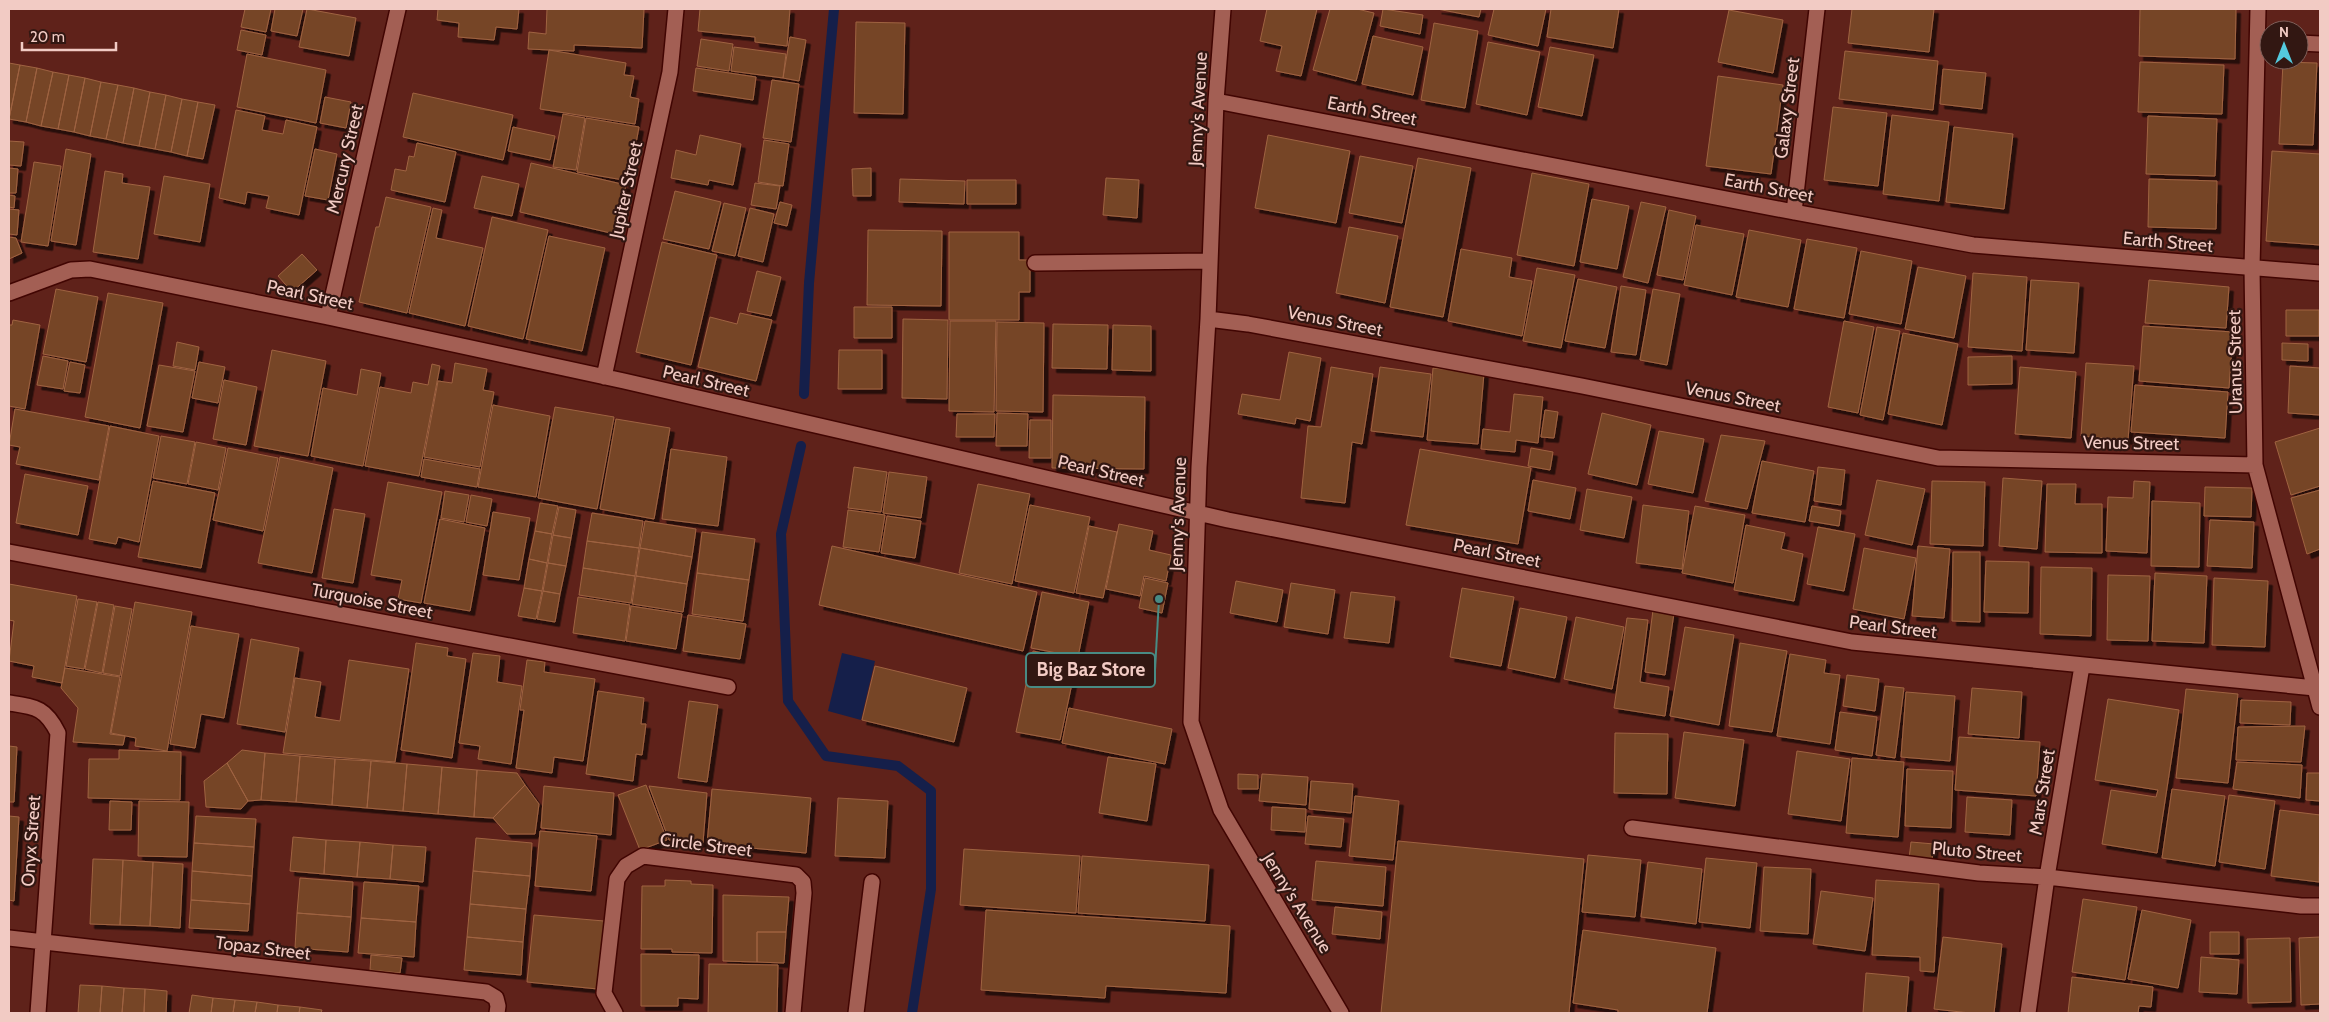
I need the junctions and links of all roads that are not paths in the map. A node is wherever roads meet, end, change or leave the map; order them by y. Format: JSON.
{"nodes":[{"id":1,"x":398,"y":9,"type":"edge"},
{"id":2,"x":676,"y":9,"type":"edge"},
{"id":3,"x":1223,"y":9,"type":"edge"},
{"id":4,"x":1817,"y":9,"type":"edge"},
{"id":5,"x":2262,"y":70,"type":"edge"},
{"id":6,"x":1216,"y":101,"type":"junction"},
{"id":7,"x":1794,"y":212,"type":"junction"},
{"id":8,"x":1210,"y":261,"type":"junction"},
{"id":9,"x":1034,"y":263,"type":"dead end"},
{"id":10,"x":2252,"y":268,"type":"junction"},
{"id":11,"x":2320,"y":273,"type":"edge"},
{"id":12,"x":9,"y":292,"type":"edge"},
{"id":13,"x":328,"y":317,"type":"junction"},
{"id":14,"x":1208,"y":319,"type":"junction"},
{"id":15,"x":604,"y":377,"type":"junction"},
{"id":16,"x":2255,"y":465,"type":"junction"},
{"id":17,"x":1197,"y":514,"type":"junction"},
{"id":18,"x":9,"y":552,"type":"edge"},
{"id":19,"x":2082,"y":666,"type":"junction"},
{"id":20,"x":728,"y":687,"type":"dead end"},
{"id":21,"x":2315,"y":688,"type":"junction"},
{"id":22,"x":9,"y":703,"type":"edge"},
{"id":23,"x":2320,"y":707,"type":"edge"},
{"id":24,"x":1632,"y":828,"type":"dead end"},
{"id":25,"x":2047,"y":877,"type":"junction"},
{"id":26,"x":872,"y":882,"type":"dead end"},
{"id":27,"x":2320,"y":906,"type":"edge"},
{"id":28,"x":9,"y":938,"type":"edge"},
{"id":29,"x":43,"y":942,"type":"junction"},
{"id":30,"x":38,"y":1013,"type":"edge"},
{"id":31,"x":497,"y":1013,"type":"edge"},
{"id":32,"x":615,"y":1013,"type":"edge"},
{"id":33,"x":793,"y":1013,"type":"edge"},
{"id":34,"x":856,"y":1013,"type":"edge"},
{"id":35,"x":1341,"y":1013,"type":"edge"},
{"id":36,"x":2028,"y":1013,"type":"edge"}],
"edges":[{"from":1,"to":13,"type":"street","name":"Mercury Street"},
{"from":2,"to":15,"type":"street","name":"Jupiter Street"},
{"from":3,"to":6,"type":"street","name":"Jenny's Avenue"},
{"from":4,"to":7,"type":"street","name":"Galaxy Street"},
{"from":5,"to":10,"type":"street","name":"Uranus Street"},
{"from":6,"to":7,"type":"street","name":"Earth Street"},
{"from":6,"to":8,"type":"street","name":"Jenny's Avenue"},
{"from":7,"to":10,"type":"street","name":"Earth Street"},
{"from":8,"to":9,"type":"street"},
{"from":8,"to":14,"type":"street","name":"Jenny's Avenue"},
{"from":10,"to":11,"type":"street","name":"Earth Street"},
{"from":10,"to":16,"type":"street","name":"Uranus Street"},
{"from":12,"to":13,"type":"street","name":"Pearl Street"},
{"from":13,"to":15,"type":"street","name":"Pearl Street"},
{"from":14,"to":16,"type":"street","name":"Venus Street"},
{"from":14,"to":17,"type":"street","name":"Jenny's Avenue"},
{"from":15,"to":17,"type":"street","name":"Pearl Street"},
{"from":16,"to":21,"type":"street","name":"Uranus Street"},
{"from":17,"to":19,"type":"street","name":"Pearl Street"},
{"from":17,"to":35,"type":"street","name":"Jenny's Avenue"},
{"from":18,"to":20,"type":"street","name":"Turquoise Street"},
{"from":19,"to":21,"type":"street","name":"Pearl Street"},
{"from":19,"to":25,"type":"street","name":"Mars Street"},
{"from":21,"to":23,"type":"street","name":"Uranus Street"},
{"from":22,"to":29,"type":"street","name":"Onyx Street"},
{"from":24,"to":25,"type":"street","name":"Pluto Street"},
{"from":25,"to":27,"type":"street","name":"Pluto Street"},
{"from":25,"to":36,"type":"street","name":"Mars Street"},
{"from":26,"to":34,"type":"street"},
{"from":28,"to":29,"type":"street","name":"Topaz Street"},
{"from":29,"to":30,"type":"street","name":"Onyx Street"},
{"from":29,"to":31,"type":"street","name":"Topaz Street"},
{"from":32,"to":33,"type":"street","name":"Circle Street"}]}
